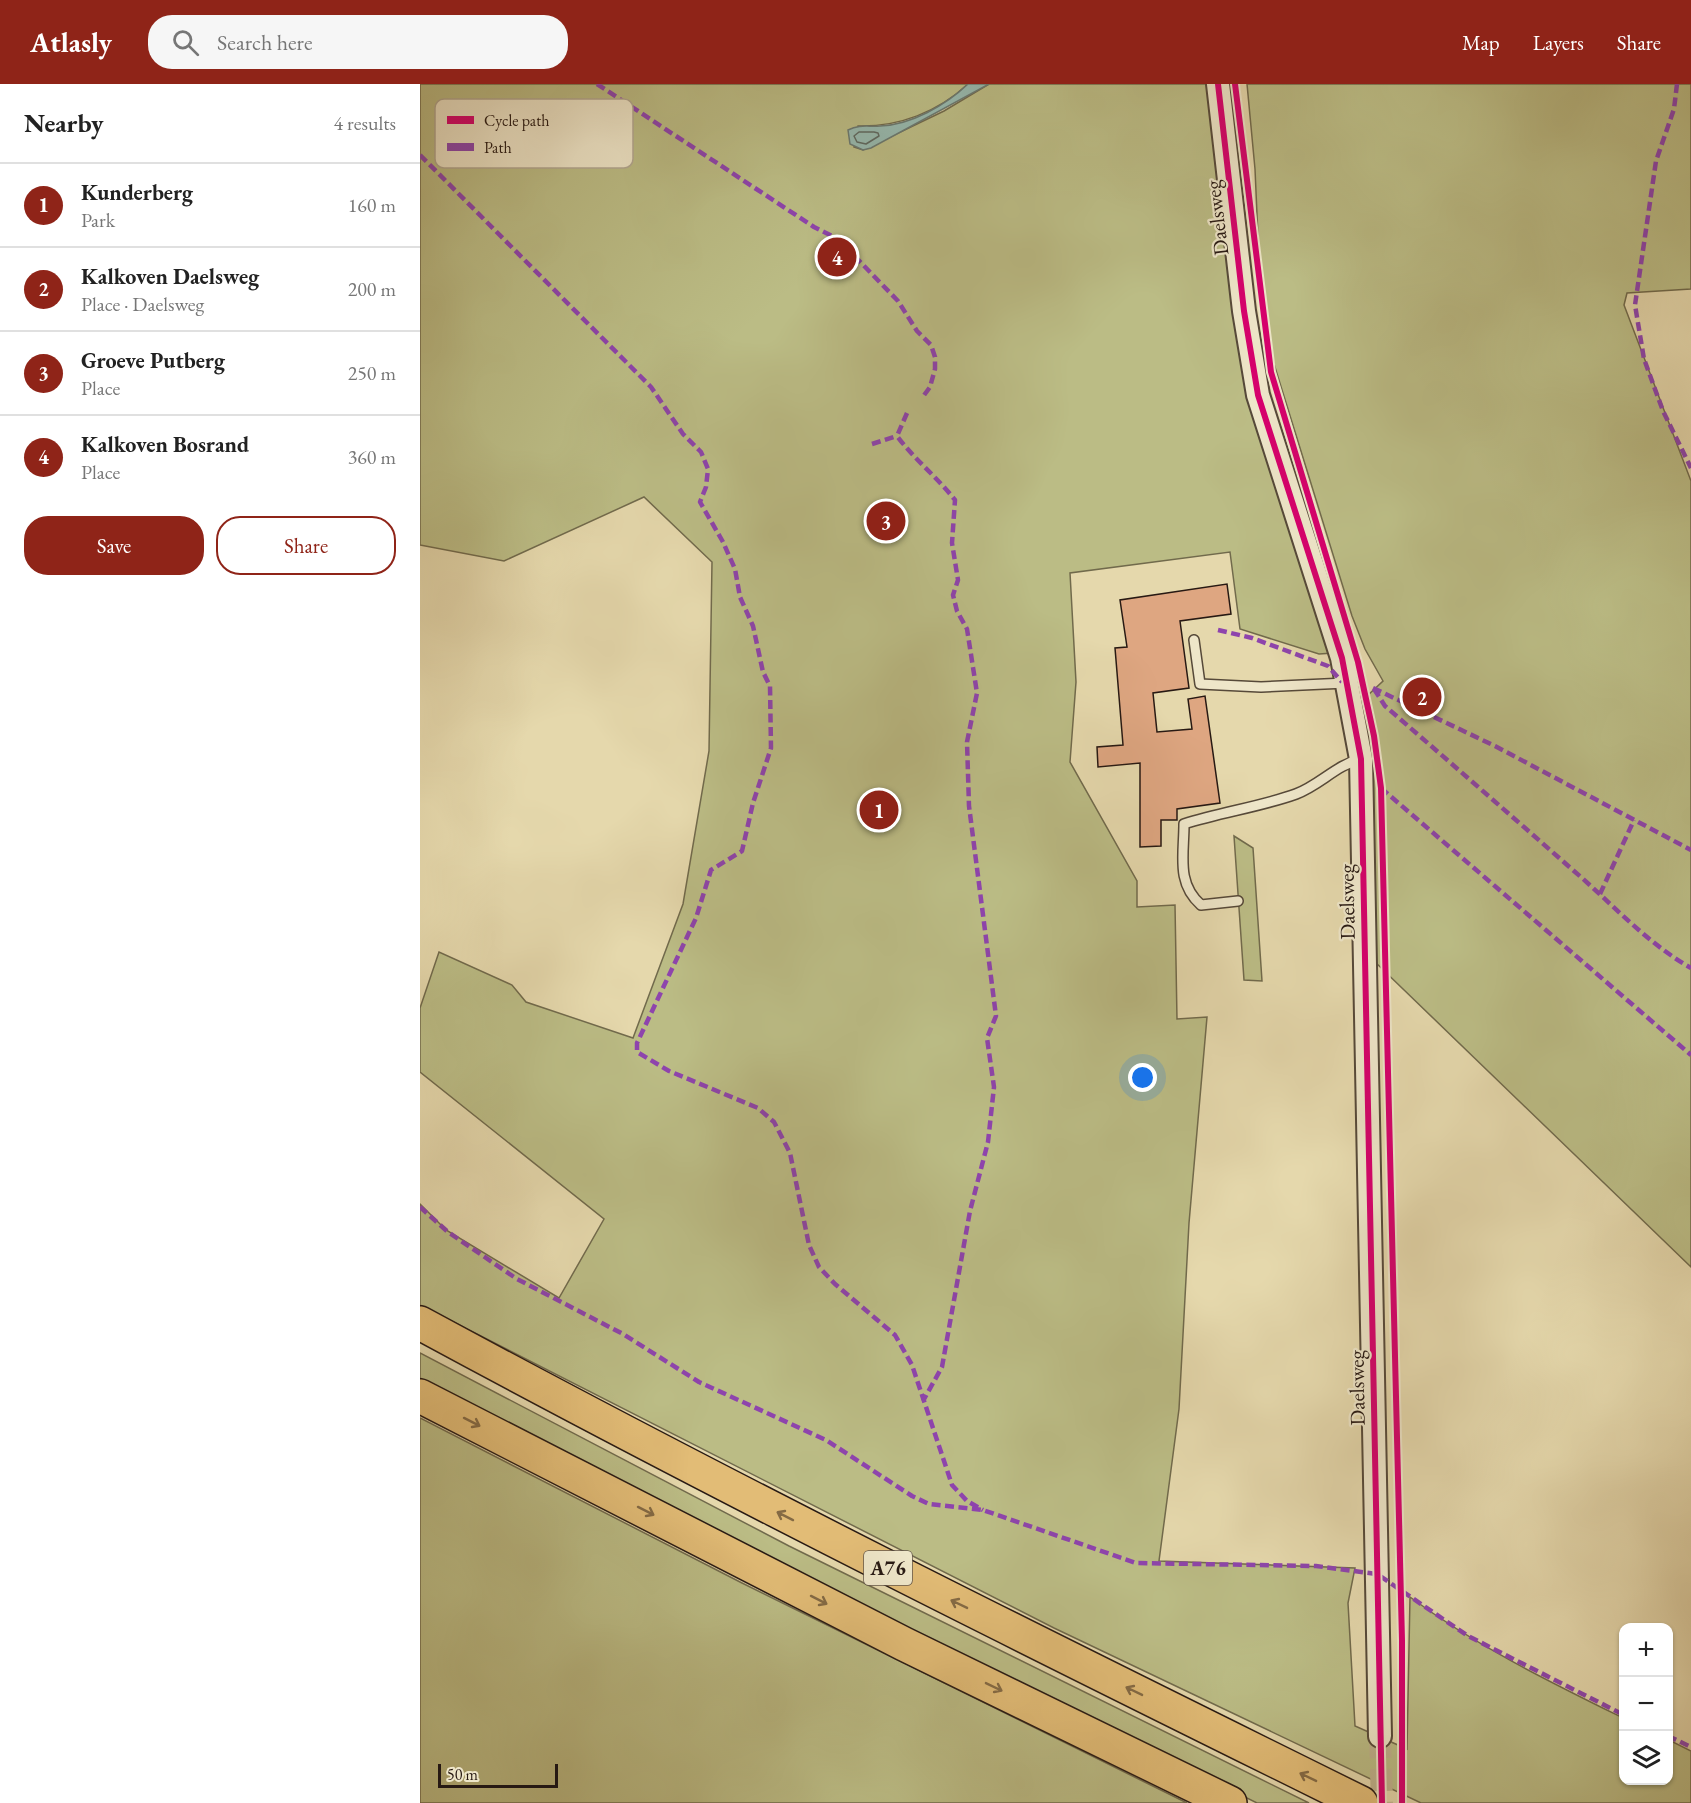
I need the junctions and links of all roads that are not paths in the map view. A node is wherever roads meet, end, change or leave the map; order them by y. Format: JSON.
{"nodes":[{"id":1,"x":1218,"y":84,"type":"edge"},
{"id":2,"x":1194,"y":640,"type":"dead end"},
{"id":3,"x":1348,"y":684,"type":"junction"},
{"id":4,"x":1361,"y":759,"type":"junction"},
{"id":5,"x":1238,"y":901,"type":"dead end"},
{"id":6,"x":420,"y":1323,"type":"edge"},
{"id":7,"x":420,"y":1396,"type":"edge"},
{"id":8,"x":1380,"y":1736,"type":"tunnel mouth"},
{"id":9,"x":1230,"y":1803,"type":"edge"},
{"id":10,"x":1361,"y":1803,"type":"edge"}],
"edges":[{"from":1,"to":3,"type":"street","name":"Daelsweg"},
{"from":2,"to":3,"type":"lane"},
{"from":3,"to":4,"type":"street","name":"Daelsweg"},
{"from":4,"to":5,"type":"lane"},
{"from":4,"to":8,"type":"street","name":"Daelsweg"},
{"from":10,"to":6,"type":"highway","number":"A76","one_way":true},
{"from":7,"to":9,"type":"highway","one_way":true}]}
